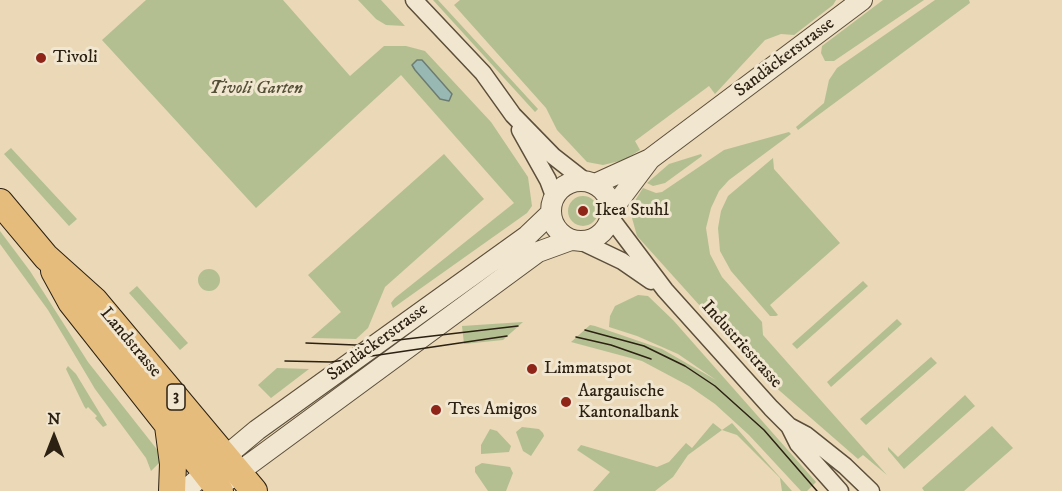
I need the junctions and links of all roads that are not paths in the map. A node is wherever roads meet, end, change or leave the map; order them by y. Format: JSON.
{"nodes":[{"id":1,"x":414,"y":0,"type":"edge"},
{"id":2,"x":862,"y":0,"type":"edge"},
{"id":3,"x":513,"y":115,"type":"junction"},
{"id":4,"x":650,"y":159,"type":"junction"},
{"id":5,"x":590,"y":182,"type":"junction"},
{"id":6,"x":0,"y":202,"type":"edge"},
{"id":7,"x":552,"y":205,"type":"junction"},
{"id":8,"x":611,"y":214,"type":"junction"},
{"id":9,"x":575,"y":240,"type":"junction"},
{"id":10,"x":46,"y":257,"type":"junction"},
{"id":11,"x":665,"y":290,"type":"junction"},
{"id":12,"x":411,"y":319,"type":"junction"},
{"id":13,"x":403,"y":350,"type":"junction"},
{"id":14,"x":167,"y":426,"type":"junction"},
{"id":15,"x":789,"y":426,"type":"junction"},
{"id":16,"x":239,"y":473,"type":"edge"},
{"id":17,"x":215,"y":486,"type":"edge"},
{"id":18,"x":172,"y":491,"type":"edge"},
{"id":19,"x":184,"y":491,"type":"edge"},
{"id":20,"x":840,"y":491,"type":"edge"},
{"id":21,"x":871,"y":491,"type":"edge"}],
"edges":[{"from":1,"to":3,"type":"street"},
{"from":2,"to":4,"type":"street","name":"Sandäckerstrasse"},
{"from":3,"to":5,"type":"street"},
{"from":3,"to":7,"type":"street"},
{"from":4,"to":5,"type":"street","name":"Sandäckerstrasse"},
{"from":4,"to":8,"type":"street","name":"Sandäckerstrasse"},
{"from":5,"to":7,"type":"street"},
{"from":5,"to":8,"type":"street"},
{"from":6,"to":10,"type":"main road","name":"Landstrasse","number":"3"},
{"from":7,"to":9,"type":"street"},
{"from":7,"to":12,"type":"street","name":"Sandäckerstrasse"},
{"from":8,"to":9,"type":"street"},
{"from":8,"to":11,"type":"street","name":"Industriestrasse"},
{"from":9,"to":11,"type":"street","name":"Industriestrasse"},
{"from":9,"to":13,"type":"street","name":"Sandäckerstrasse"},
{"from":10,"to":14,"type":"main road","name":"Landstrasse","number":"3"},
{"from":10,"to":16,"type":"main road","name":"Landstrasse","number":"3"},
{"from":11,"to":15,"type":"street","name":"Industriestrasse"},
{"from":12,"to":13,"type":"street"},
{"from":12,"to":16,"type":"street","name":"Sandäckerstrasse"},
{"from":13,"to":16,"type":"street","name":"Sandäckerstrasse"},
{"from":14,"to":17,"type":"main road","name":"Landstrasse","number":"3"},
{"from":14,"to":18,"type":"main road"},
{"from":15,"to":20,"type":"street","name":"Industriestrasse"},
{"from":15,"to":21,"type":"street","name":"Industriestrasse"},
{"from":16,"to":17,"type":"street"},
{"from":17,"to":19,"type":"street"}]}
